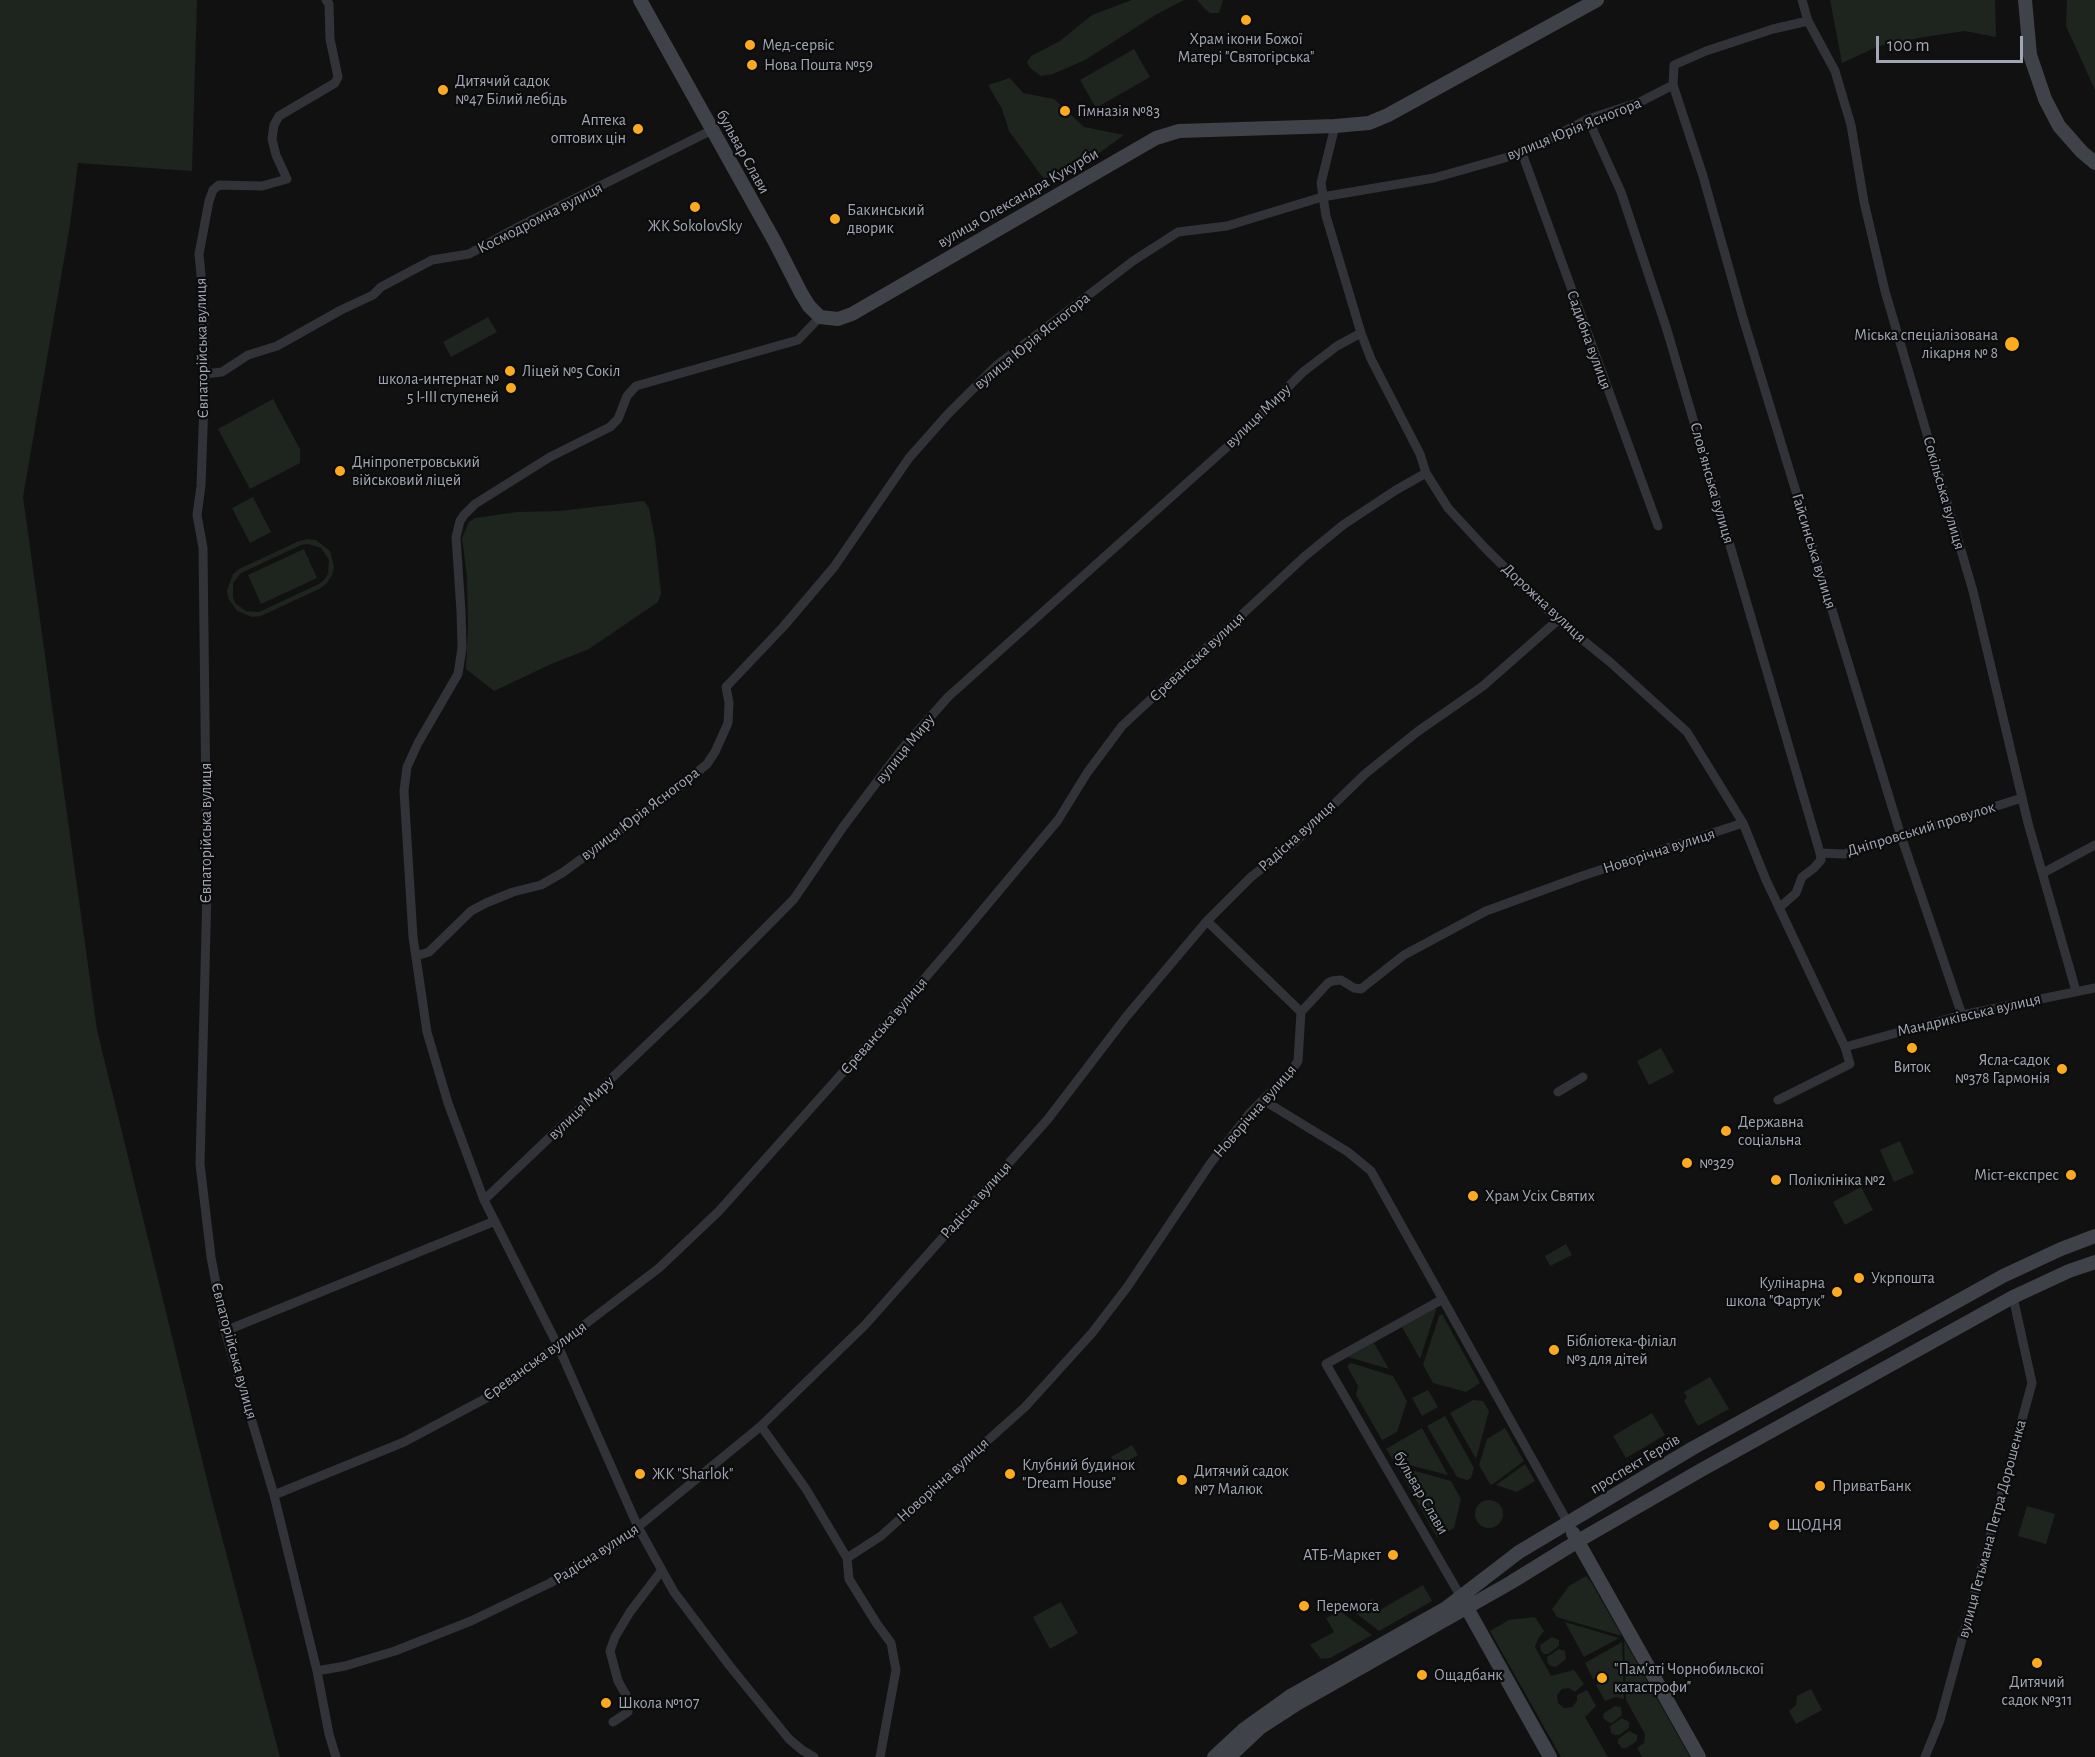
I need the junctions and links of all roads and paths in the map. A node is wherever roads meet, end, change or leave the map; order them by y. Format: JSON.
{"nodes":[{"id":1,"x":326,"y":0,"type":"edge"},
{"id":2,"x":640,"y":0,"type":"edge"},
{"id":3,"x":1597,"y":0,"type":"edge"},
{"id":4,"x":1802,"y":0,"type":"edge"},
{"id":5,"x":2025,"y":0,"type":"edge"},
{"id":6,"x":1808,"y":21,"type":"junction"},
{"id":7,"x":1673,"y":85,"type":"junction"},
{"id":8,"x":1588,"y":119,"type":"junction"},
{"id":9,"x":1335,"y":126,"type":"junction"},
{"id":10,"x":712,"y":130,"type":"junction"},
{"id":11,"x":1521,"y":153,"type":"junction"},
{"id":12,"x":2095,"y":163,"type":"edge"},
{"id":13,"x":1322,"y":197,"type":"junction"},
{"id":14,"x":820,"y":317,"type":"junction"},
{"id":15,"x":1361,"y":333,"type":"junction"},
{"id":16,"x":205,"y":374,"type":"junction"},
{"id":17,"x":1426,"y":473,"type":"junction"},
{"id":18,"x":1658,"y":526,"type":"dead end"},
{"id":19,"x":1558,"y":620,"type":"junction"},
{"id":20,"x":2022,"y":798,"type":"junction"},
{"id":21,"x":1743,"y":823,"type":"junction"},
{"id":22,"x":1901,"y":836,"type":"junction"},
{"id":23,"x":2095,"y":846,"type":"edge"},
{"id":24,"x":1820,"y":853,"type":"junction"},
{"id":25,"x":2043,"y":873,"type":"junction"},
{"id":26,"x":1779,"y":908,"type":"junction"},
{"id":27,"x":1207,"y":921,"type":"junction"},
{"id":28,"x":416,"y":956,"type":"junction"},
{"id":29,"x":2095,"y":988,"type":"edge"},
{"id":30,"x":2076,"y":992,"type":"junction"},
{"id":31,"x":1301,"y":1012,"type":"junction"},
{"id":32,"x":1962,"y":1015,"type":"junction"},
{"id":33,"x":1845,"y":1047,"type":"junction"},
{"id":34,"x":1583,"y":1077,"type":"dead end"},
{"id":35,"x":1558,"y":1092,"type":"dead end"},
{"id":36,"x":1263,"y":1100,"type":"junction"},
{"id":37,"x":1778,"y":1100,"type":"dead end"},
{"id":38,"x":484,"y":1200,"type":"junction"},
{"id":39,"x":495,"y":1221,"type":"junction"},
{"id":40,"x":2095,"y":1236,"type":"edge"},
{"id":41,"x":2095,"y":1262,"type":"edge"},
{"id":42,"x":2013,"y":1297,"type":"junction"},
{"id":43,"x":1443,"y":1299,"type":"junction"},
{"id":44,"x":225,"y":1331,"type":"junction"},
{"id":45,"x":558,"y":1346,"type":"junction"},
{"id":46,"x":761,"y":1426,"type":"junction"},
{"id":47,"x":274,"y":1495,"type":"junction"},
{"id":48,"x":1568,"y":1523,"type":"junction"},
{"id":49,"x":638,"y":1527,"type":"junction"},
{"id":50,"x":1578,"y":1541,"type":"junction"},
{"id":51,"x":847,"y":1558,"type":"junction"},
{"id":52,"x":662,"y":1570,"type":"junction"},
{"id":53,"x":1464,"y":1602,"type":"junction"},
{"id":54,"x":318,"y":1671,"type":"junction"},
{"id":55,"x":613,"y":1722,"type":"dead end"},
{"id":56,"x":336,"y":1757,"type":"edge"},
{"id":57,"x":814,"y":1757,"type":"edge"},
{"id":58,"x":880,"y":1757,"type":"edge"},
{"id":59,"x":1214,"y":1757,"type":"edge"},
{"id":60,"x":1229,"y":1757,"type":"edge"},
{"id":61,"x":1550,"y":1757,"type":"edge"},
{"id":62,"x":1699,"y":1757,"type":"edge"},
{"id":63,"x":1925,"y":1757,"type":"edge"}],
"edges":[{"from":1,"to":16,"type":"street","name":"Євпаторійська вулиця"},
{"from":2,"to":10,"type":"main road","name":"бульвар Слави"},
{"from":3,"to":9,"type":"main road","name":"вулиця Олександра Кукурби"},
{"from":4,"to":6,"type":"street","name":"Сокільська вулиця"},
{"from":5,"to":12,"type":"main road"},
{"from":6,"to":7,"type":"street"},
{"from":6,"to":20,"type":"street","name":"Сокільська вулиця"},
{"from":7,"to":8,"type":"street","name":"вулиця Юрія Ясногора"},
{"from":7,"to":22,"type":"street","name":"Гайсинська вулиця"},
{"from":8,"to":11,"type":"street","name":"вулиця Юрія Ясногора"},
{"from":8,"to":24,"type":"street","name":"Словʼянська вулиця"},
{"from":9,"to":13,"type":"street","name":"Дорожна вулиця"},
{"from":9,"to":14,"type":"main road","name":"вулиця Олександра Кукурби"},
{"from":10,"to":14,"type":"main road","name":"бульвар Слави"},
{"from":10,"to":16,"type":"street","name":"Космодромна вулиця"},
{"from":11,"to":13,"type":"street","name":"вулиця Юрія Ясногора"},
{"from":11,"to":18,"type":"street","name":"Садибна вулиця"},
{"from":13,"to":15,"type":"street","name":"Дорожна вулиця"},
{"from":13,"to":28,"type":"street","name":"вулиця Юрія Ясногора"},
{"from":14,"to":28,"type":"street"},
{"from":15,"to":17,"type":"street","name":"Дорожна вулиця"},
{"from":15,"to":38,"type":"street","name":"вулиця Миру"},
{"from":16,"to":44,"type":"street","name":"Євпаторійська вулиця"},
{"from":17,"to":19,"type":"street","name":"Дорожна вулиця"},
{"from":17,"to":45,"type":"street","name":"Єреванська вулиця"},
{"from":19,"to":21,"type":"street","name":"Дорожна вулиця"},
{"from":19,"to":27,"type":"street","name":"Радісна вулиця"},
{"from":20,"to":22,"type":"street","name":"Дніпровський провулок"},
{"from":20,"to":25,"type":"street","name":"Сокільська вулиця"},
{"from":21,"to":26,"type":"street","name":"Дорожна вулиця"},
{"from":21,"to":31,"type":"street","name":"Новорічна вулиця"},
{"from":22,"to":24,"type":"street","name":"Дніпровський провулок"},
{"from":22,"to":32,"type":"street","name":"Гайсинська вулиця"},
{"from":23,"to":25,"type":"street"},
{"from":24,"to":26,"type":"street"},
{"from":25,"to":30,"type":"street","name":"Сокільська вулиця"},
{"from":26,"to":33,"type":"street","name":"Дорожна вулиця"},
{"from":27,"to":31,"type":"street"},
{"from":27,"to":46,"type":"street","name":"Радісна вулиця"},
{"from":28,"to":38,"type":"street"},
{"from":29,"to":30,"type":"street","name":"Мандриківська вулиця"},
{"from":30,"to":32,"type":"street","name":"Мандриківська вулиця"},
{"from":31,"to":36,"type":"street","name":"Новорічна вулиця"},
{"from":32,"to":33,"type":"street","name":"Мандриківська вулиця"},
{"from":33,"to":37,"type":"street"},
{"from":34,"to":35,"type":"street"},
{"from":36,"to":43,"type":"street"},
{"from":36,"to":51,"type":"street","name":"Новорічна вулиця"},
{"from":38,"to":39,"type":"street"},
{"from":39,"to":44,"type":"street"},
{"from":39,"to":45,"type":"street"},
{"from":40,"to":48,"type":"main road","name":"проспект Героїв"},
{"from":41,"to":42,"type":"main road","name":"проспект Героїв"},
{"from":42,"to":50,"type":"main road","name":"проспект Героїв"},
{"from":42,"to":63,"type":"street","name":"вулиця Гетьмана Петра Дорошенка"},
{"from":43,"to":48,"type":"street"},
{"from":43,"to":53,"type":"street","name":"бульвар Слави"},
{"from":44,"to":47,"type":"street","name":"Євпаторійська вулиця"},
{"from":45,"to":47,"type":"street","name":"Єреванська вулиця"},
{"from":45,"to":49,"type":"street"},
{"from":46,"to":49,"type":"street","name":"Радісна вулиця"},
{"from":46,"to":51,"type":"street"},
{"from":47,"to":54,"type":"street","name":"Євпаторійська вулиця"},
{"from":48,"to":50,"type":"main road"},
{"from":48,"to":53,"type":"main road","name":"проспект Героїв"},
{"from":49,"to":52,"type":"street"},
{"from":49,"to":54,"type":"street","name":"Радісна вулиця"},
{"from":50,"to":53,"type":"main road","name":"проспект Героїв"},
{"from":50,"to":62,"type":"main road"},
{"from":51,"to":58,"type":"street"},
{"from":52,"to":55,"type":"street"},
{"from":52,"to":57,"type":"street"},
{"from":53,"to":59,"type":"main road","name":"проспект Героїв"},
{"from":53,"to":60,"type":"main road","name":"проспект Героїв"},
{"from":53,"to":61,"type":"main road","name":"бульвар Слави"},
{"from":54,"to":56,"type":"street","name":"Євпаторійська вулиця"}]}
